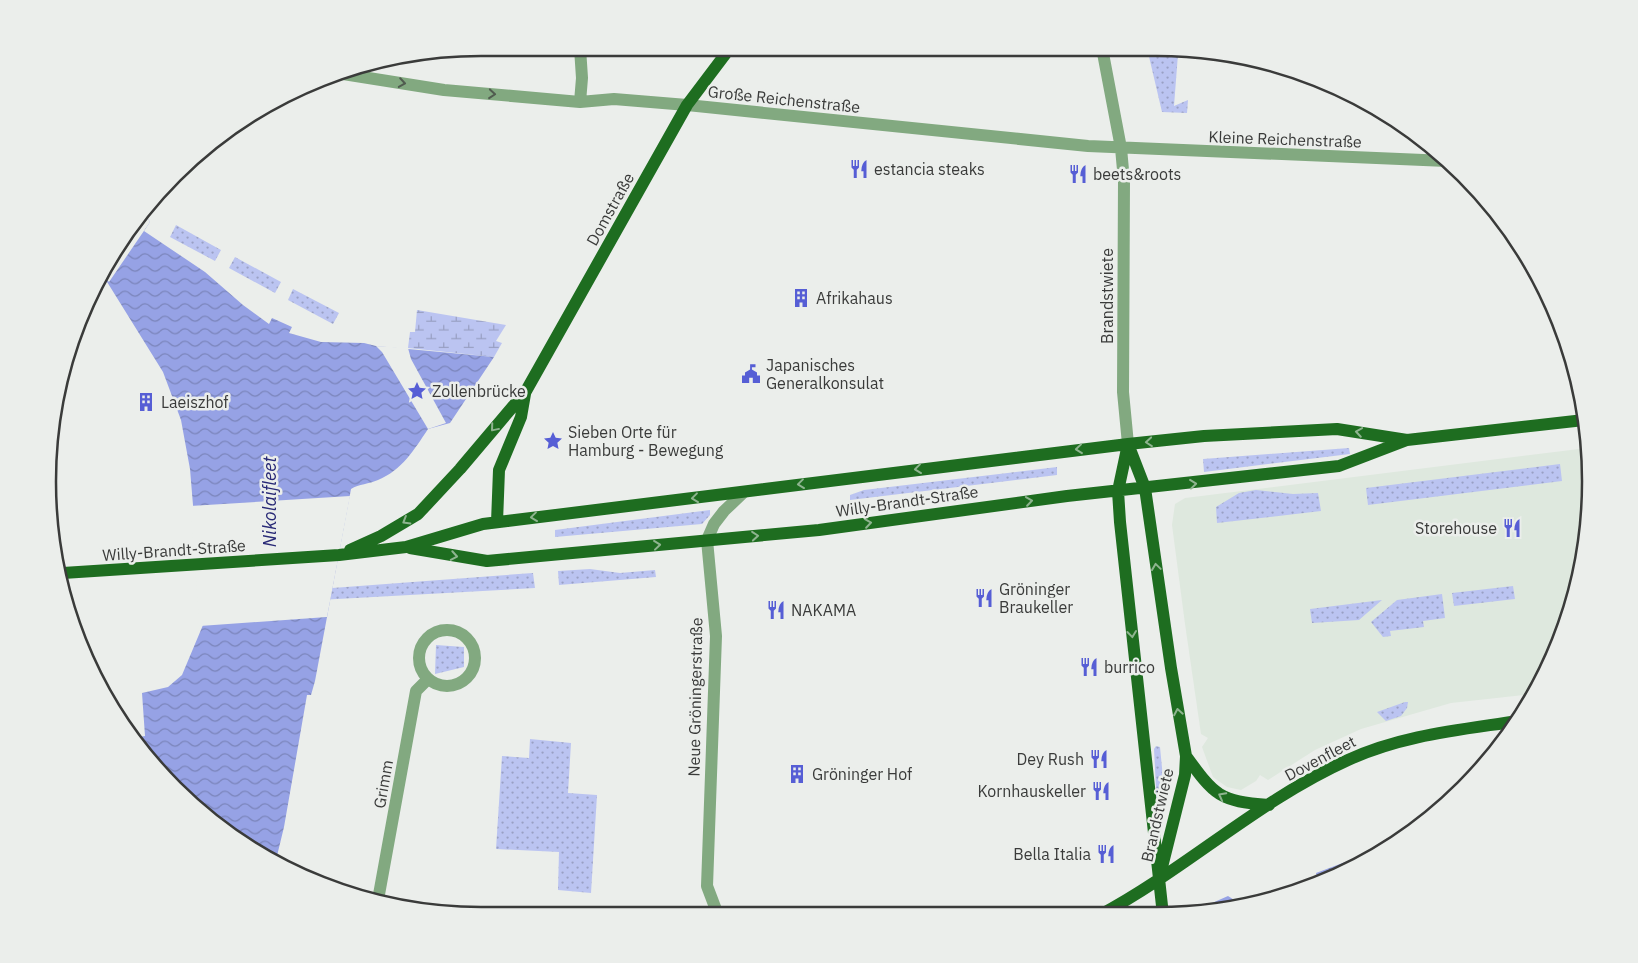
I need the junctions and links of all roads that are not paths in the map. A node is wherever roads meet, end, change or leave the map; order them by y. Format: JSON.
{"nodes":[{"id":1,"x":581,"y":56,"type":"edge"},
{"id":2,"x":724,"y":56,"type":"edge"},
{"id":3,"x":1104,"y":56,"type":"edge"},
{"id":4,"x":355,"y":76,"type":"edge"},
{"id":5,"x":580,"y":102,"type":"junction"},
{"id":6,"x":687,"y":105,"type":"junction"},
{"id":7,"x":1121,"y":148,"type":"junction"},
{"id":8,"x":1435,"y":161,"type":"edge"},
{"id":9,"x":526,"y":391,"type":"junction"},
{"id":10,"x":1577,"y":421,"type":"edge"},
{"id":11,"x":1407,"y":440,"type":"junction"},
{"id":12,"x":1128,"y":444,"type":"junction"},
{"id":13,"x":1145,"y":488,"type":"junction"},
{"id":14,"x":1118,"y":491,"type":"junction"},
{"id":15,"x":744,"y":492,"type":"junction"},
{"id":16,"x":497,"y":522,"type":"junction"},
{"id":17,"x":707,"y":540,"type":"junction"},
{"id":18,"x":406,"y":548,"type":"junction"},
{"id":19,"x":339,"y":555,"type":"junction"},
{"id":20,"x":66,"y":573,"type":"edge"},
{"id":21,"x":428,"y":679,"type":"junction"},
{"id":22,"x":1507,"y":723,"type":"edge"},
{"id":23,"x":1186,"y":756,"type":"junction"},
{"id":24,"x":1269,"y":805,"type":"junction"},
{"id":25,"x":1159,"y":880,"type":"junction"},
{"id":26,"x":379,"y":894,"type":"edge"},
{"id":27,"x":715,"y":907,"type":"edge"},
{"id":28,"x":1112,"y":907,"type":"edge"},
{"id":29,"x":1162,"y":907,"type":"edge"}],
"edges":[{"from":1,"to":5,"type":"street"},
{"from":2,"to":6,"type":"main road","name":"Domstraße"},
{"from":3,"to":7,"type":"street","name":"Brandstwiete"},
{"from":4,"to":5,"type":"street","name":"Große Reichenstraße","one_way":true},
{"from":5,"to":6,"type":"street","name":"Große Reichenstraße"},
{"from":6,"to":7,"type":"street","name":"Große Reichenstraße"},
{"from":6,"to":9,"type":"main road","name":"Domstraße"},
{"from":7,"to":8,"type":"street","name":"Kleine Reichenstraße"},
{"from":7,"to":12,"type":"street","name":"Brandstwiete"},
{"from":9,"to":16,"type":"main road","name":"Domstraße"},
{"from":9,"to":19,"type":"main road","name":"Domstraße","one_way":true},
{"from":10,"to":11,"type":"main road","name":"Willy-Brandt-Straße"},
{"from":11,"to":12,"type":"main road","name":"Willy-Brandt-Straße","one_way":true},
{"from":13,"to":11,"type":"main road","name":"Willy-Brandt-Straße","one_way":true},
{"from":12,"to":13,"type":"main road","name":"Brandstwiete"},
{"from":12,"to":14,"type":"main road","name":"Brandstwiete"},
{"from":12,"to":15,"type":"main road","name":"Willy-Brandt-Straße","one_way":true},
{"from":13,"to":14,"type":"main road","name":"Willy-Brandt-Straße"},
{"from":23,"to":13,"type":"main road","name":"Brandstwiete","one_way":true},
{"from":17,"to":14,"type":"main road","name":"Willy-Brandt-Straße","one_way":true},
{"from":14,"to":25,"type":"main road","name":"Brandstwiete","one_way":true},
{"from":15,"to":16,"type":"main road","name":"Willy-Brandt-Straße","one_way":true},
{"from":15,"to":17,"type":"street"},
{"from":16,"to":18,"type":"main road","name":"Willy-Brandt-Straße"},
{"from":18,"to":17,"type":"main road","name":"Willy-Brandt-Straße","one_way":true},
{"from":17,"to":27,"type":"street","name":"Neue Gröningerstraße"},
{"from":18,"to":19,"type":"main road","name":"Willy-Brandt-Straße"},
{"from":19,"to":20,"type":"main road","name":"Willy-Brandt-Straße"},
{"from":21,"to":21,"type":"street"},
{"from":21,"to":26,"type":"street","name":"Grimm"},
{"from":22,"to":24,"type":"main road","name":"Dovenfleet"},
{"from":24,"to":23,"type":"main road","one_way":true},
{"from":23,"to":25,"type":"main road","name":"Brandstwiete"},
{"from":24,"to":25,"type":"main road","name":"Dovenfleet"},
{"from":25,"to":28,"type":"main road","name":"Dovenfleet"},
{"from":25,"to":29,"type":"main road"}]}
